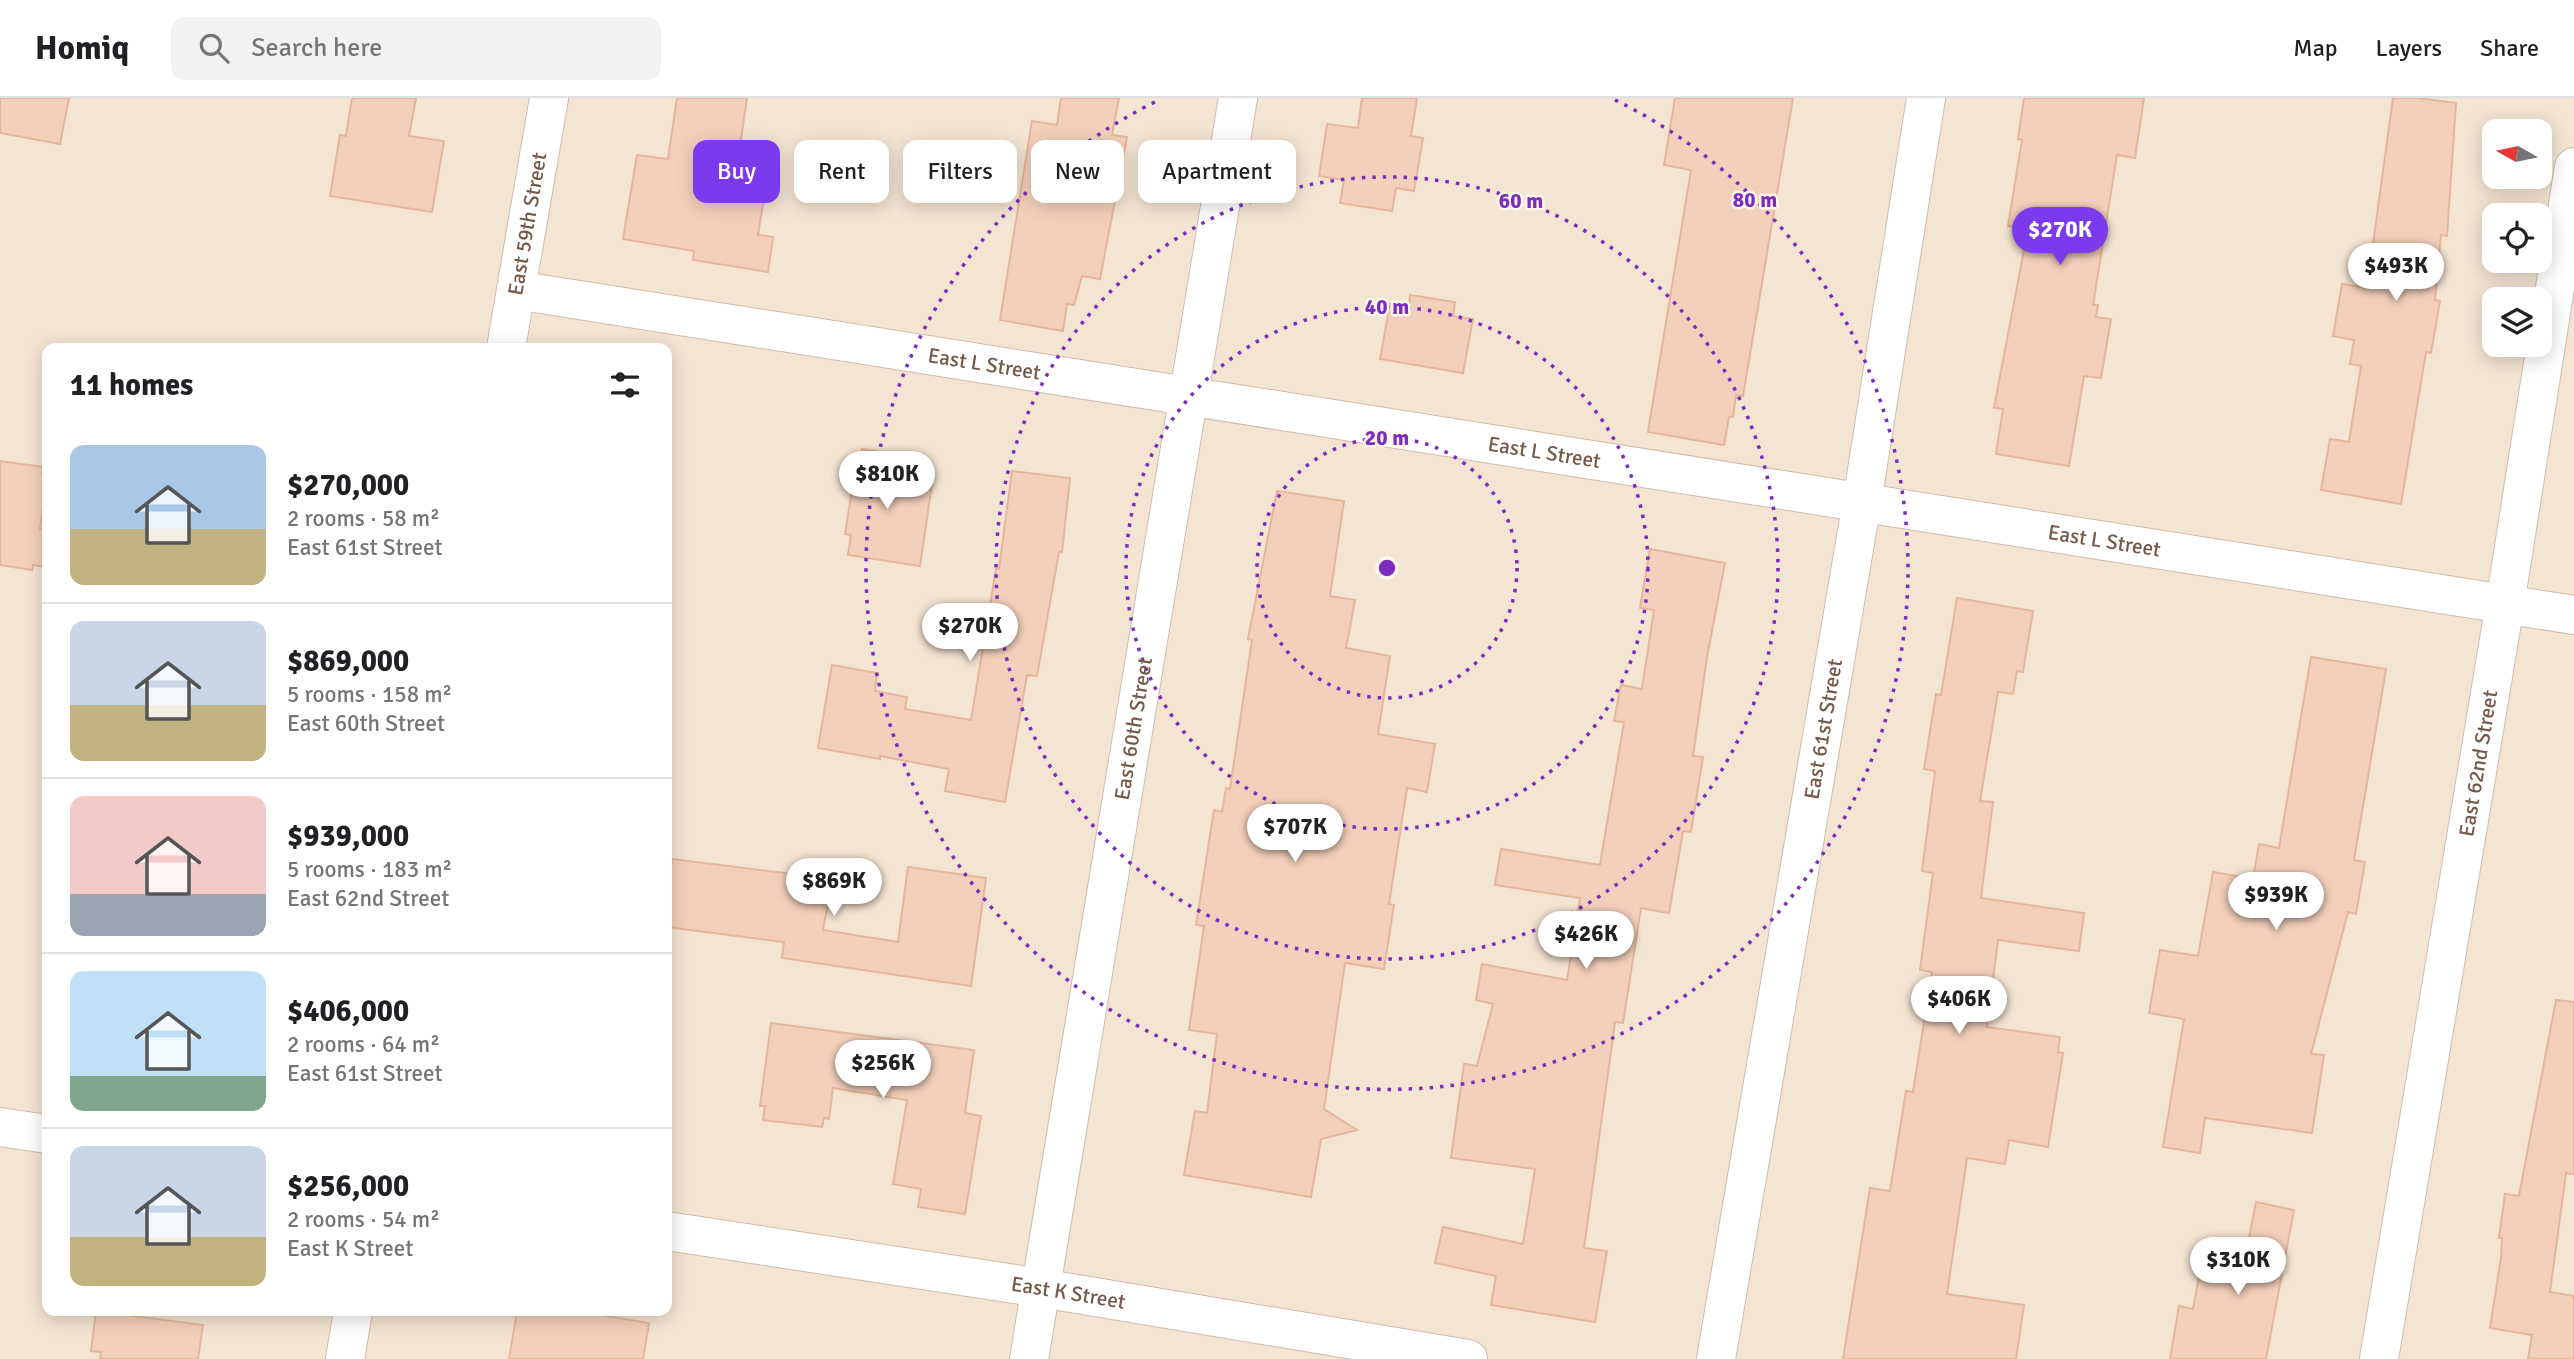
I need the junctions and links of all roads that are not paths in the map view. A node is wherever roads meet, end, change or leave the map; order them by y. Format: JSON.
{"nodes":[{"id":1,"x":549,"y":98,"type":"edge"},
{"id":2,"x":1238,"y":98,"type":"edge"},
{"id":3,"x":1926,"y":98,"type":"edge"},
{"id":4,"x":2574,"y":167,"type":"edge"},
{"id":5,"x":516,"y":289,"type":"junction"},
{"id":6,"x":507,"y":343,"type":"edge"},
{"id":7,"x":1189,"y":395,"type":"junction"},
{"id":8,"x":1862,"y":502,"type":"junction"},
{"id":9,"x":2505,"y":604,"type":"junction"},
{"id":10,"x":2574,"y":614,"type":"edge"},
{"id":11,"x":0,"y":1127,"type":"edge"},
{"id":12,"x":42,"y":1133,"type":"edge"},
{"id":13,"x":672,"y":1232,"type":"edge"},
{"id":14,"x":1041,"y":1287,"type":"junction"},
{"id":15,"x":352,"y":1316,"type":"edge"},
{"id":16,"x":345,"y":1359,"type":"edge"},
{"id":17,"x":1029,"y":1359,"type":"edge"},
{"id":18,"x":1468,"y":1359,"type":"edge"},
{"id":19,"x":1716,"y":1359,"type":"edge"},
{"id":20,"x":2379,"y":1359,"type":"edge"}],
"edges":[{"from":1,"to":5,"type":"street","name":"East 59th Street"},
{"from":2,"to":7,"type":"street","name":"East 60th Street"},
{"from":3,"to":8,"type":"street","name":"East 61st Street"},
{"from":4,"to":9,"type":"street","name":"East 62nd Street"},
{"from":5,"to":6,"type":"street","name":"East 59th Street"},
{"from":5,"to":7,"type":"street","name":"East L Street"},
{"from":7,"to":8,"type":"street","name":"East L Street"},
{"from":7,"to":14,"type":"street","name":"East 60th Street"},
{"from":8,"to":9,"type":"street","name":"East L Street"},
{"from":8,"to":19,"type":"street","name":"East 61st Street"},
{"from":9,"to":10,"type":"street","name":"East L Street"},
{"from":9,"to":20,"type":"street","name":"East 62nd Street"},
{"from":11,"to":12,"type":"street"},
{"from":13,"to":14,"type":"street","name":"East K Street"},
{"from":14,"to":17,"type":"street","name":"East 60th Street"},
{"from":14,"to":18,"type":"street","name":"East K Street"},
{"from":15,"to":16,"type":"street"}]}
